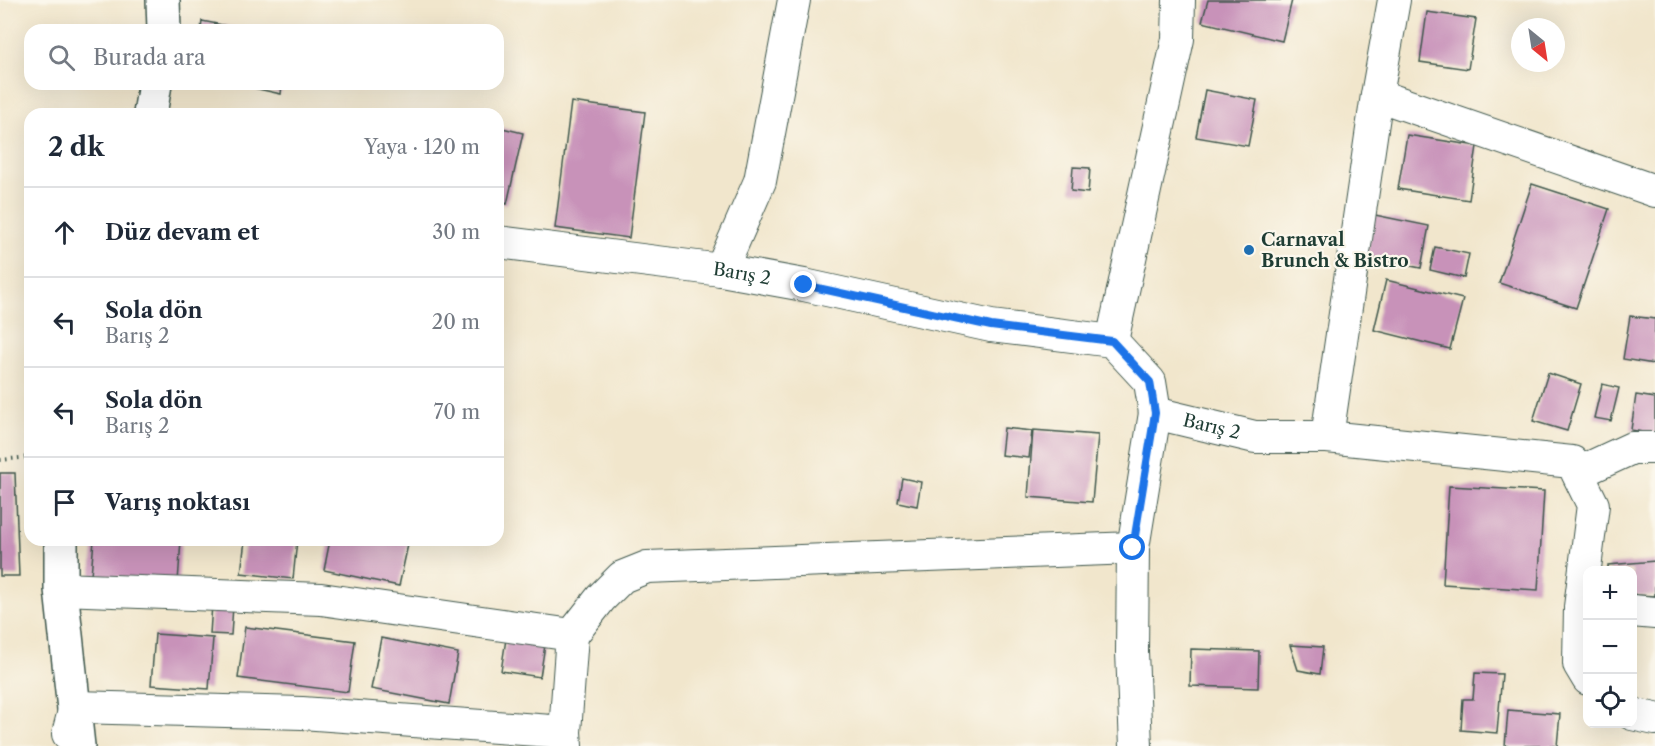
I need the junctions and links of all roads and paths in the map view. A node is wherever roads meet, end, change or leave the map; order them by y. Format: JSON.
{"nodes":[{"id":1,"x":163,"y":0,"type":"edge"},
{"id":2,"x":794,"y":0,"type":"edge"},
{"id":3,"x":1179,"y":0,"type":"edge"},
{"id":4,"x":1394,"y":0,"type":"edge"},
{"id":5,"x":164,"y":24,"type":"edge"},
{"id":6,"x":154,"y":90,"type":"edge"},
{"id":7,"x":1377,"y":95,"type":"junction"},
{"id":8,"x":151,"y":108,"type":"edge"},
{"id":9,"x":1655,"y":191,"type":"edge"},
{"id":10,"x":504,"y":243,"type":"edge"},
{"id":11,"x":721,"y":270,"type":"junction"},
{"id":12,"x":1112,"y":341,"type":"junction"},
{"id":13,"x":1155,"y":413,"type":"junction"},
{"id":14,"x":1326,"y":437,"type":"junction"},
{"id":15,"x":1655,"y":448,"type":"edge"},
{"id":16,"x":24,"y":458,"type":"edge"},
{"id":17,"x":0,"y":460,"type":"edge"},
{"id":18,"x":1578,"y":472,"type":"junction"},
{"id":19,"x":61,"y":546,"type":"edge"},
{"id":20,"x":1133,"y":548,"type":"junction"},
{"id":21,"x":1588,"y":566,"type":"edge"},
{"id":22,"x":61,"y":589,"type":"junction"},
{"id":23,"x":1637,"y":611,"type":"edge"},
{"id":24,"x":1655,"y":613,"type":"edge"},
{"id":25,"x":1583,"y":620,"type":"edge"},
{"id":26,"x":572,"y":635,"type":"junction"},
{"id":27,"x":1584,"y":674,"type":"edge"},
{"id":28,"x":75,"y":707,"type":"junction"},
{"id":29,"x":1637,"y":715,"type":"edge"},
{"id":30,"x":1655,"y":719,"type":"edge"},
{"id":31,"x":565,"y":739,"type":"edge"},
{"id":32,"x":65,"y":746,"type":"edge"},
{"id":33,"x":78,"y":746,"type":"edge"},
{"id":34,"x":1137,"y":746,"type":"edge"}],
"edges":[{"from":1,"to":5,"type":"street"},
{"from":2,"to":11,"type":"street"},
{"from":3,"to":12,"type":"street"},
{"from":4,"to":7,"type":"street"},
{"from":6,"to":8,"type":"street"},
{"from":7,"to":9,"type":"street"},
{"from":7,"to":14,"type":"street"},
{"from":10,"to":11,"type":"street","name":"Barış 2"},
{"from":11,"to":12,"type":"street","name":"Barış 2"},
{"from":12,"to":13,"type":"street"},
{"from":13,"to":14,"type":"street","name":"Barış 2"},
{"from":13,"to":20,"type":"street"},
{"from":14,"to":18,"type":"street","name":"Barış 2"},
{"from":15,"to":18,"type":"street"},
{"from":16,"to":17,"type":"path"},
{"from":18,"to":21,"type":"street"},
{"from":19,"to":22,"type":"street"},
{"from":20,"to":26,"type":"street"},
{"from":20,"to":34,"type":"street"},
{"from":22,"to":26,"type":"street"},
{"from":22,"to":28,"type":"street"},
{"from":23,"to":24,"type":"street"},
{"from":25,"to":27,"type":"street"},
{"from":26,"to":31,"type":"street"},
{"from":28,"to":31,"type":"street"},
{"from":28,"to":32,"type":"street"},
{"from":28,"to":33,"type":"street"},
{"from":29,"to":30,"type":"street"}]}
